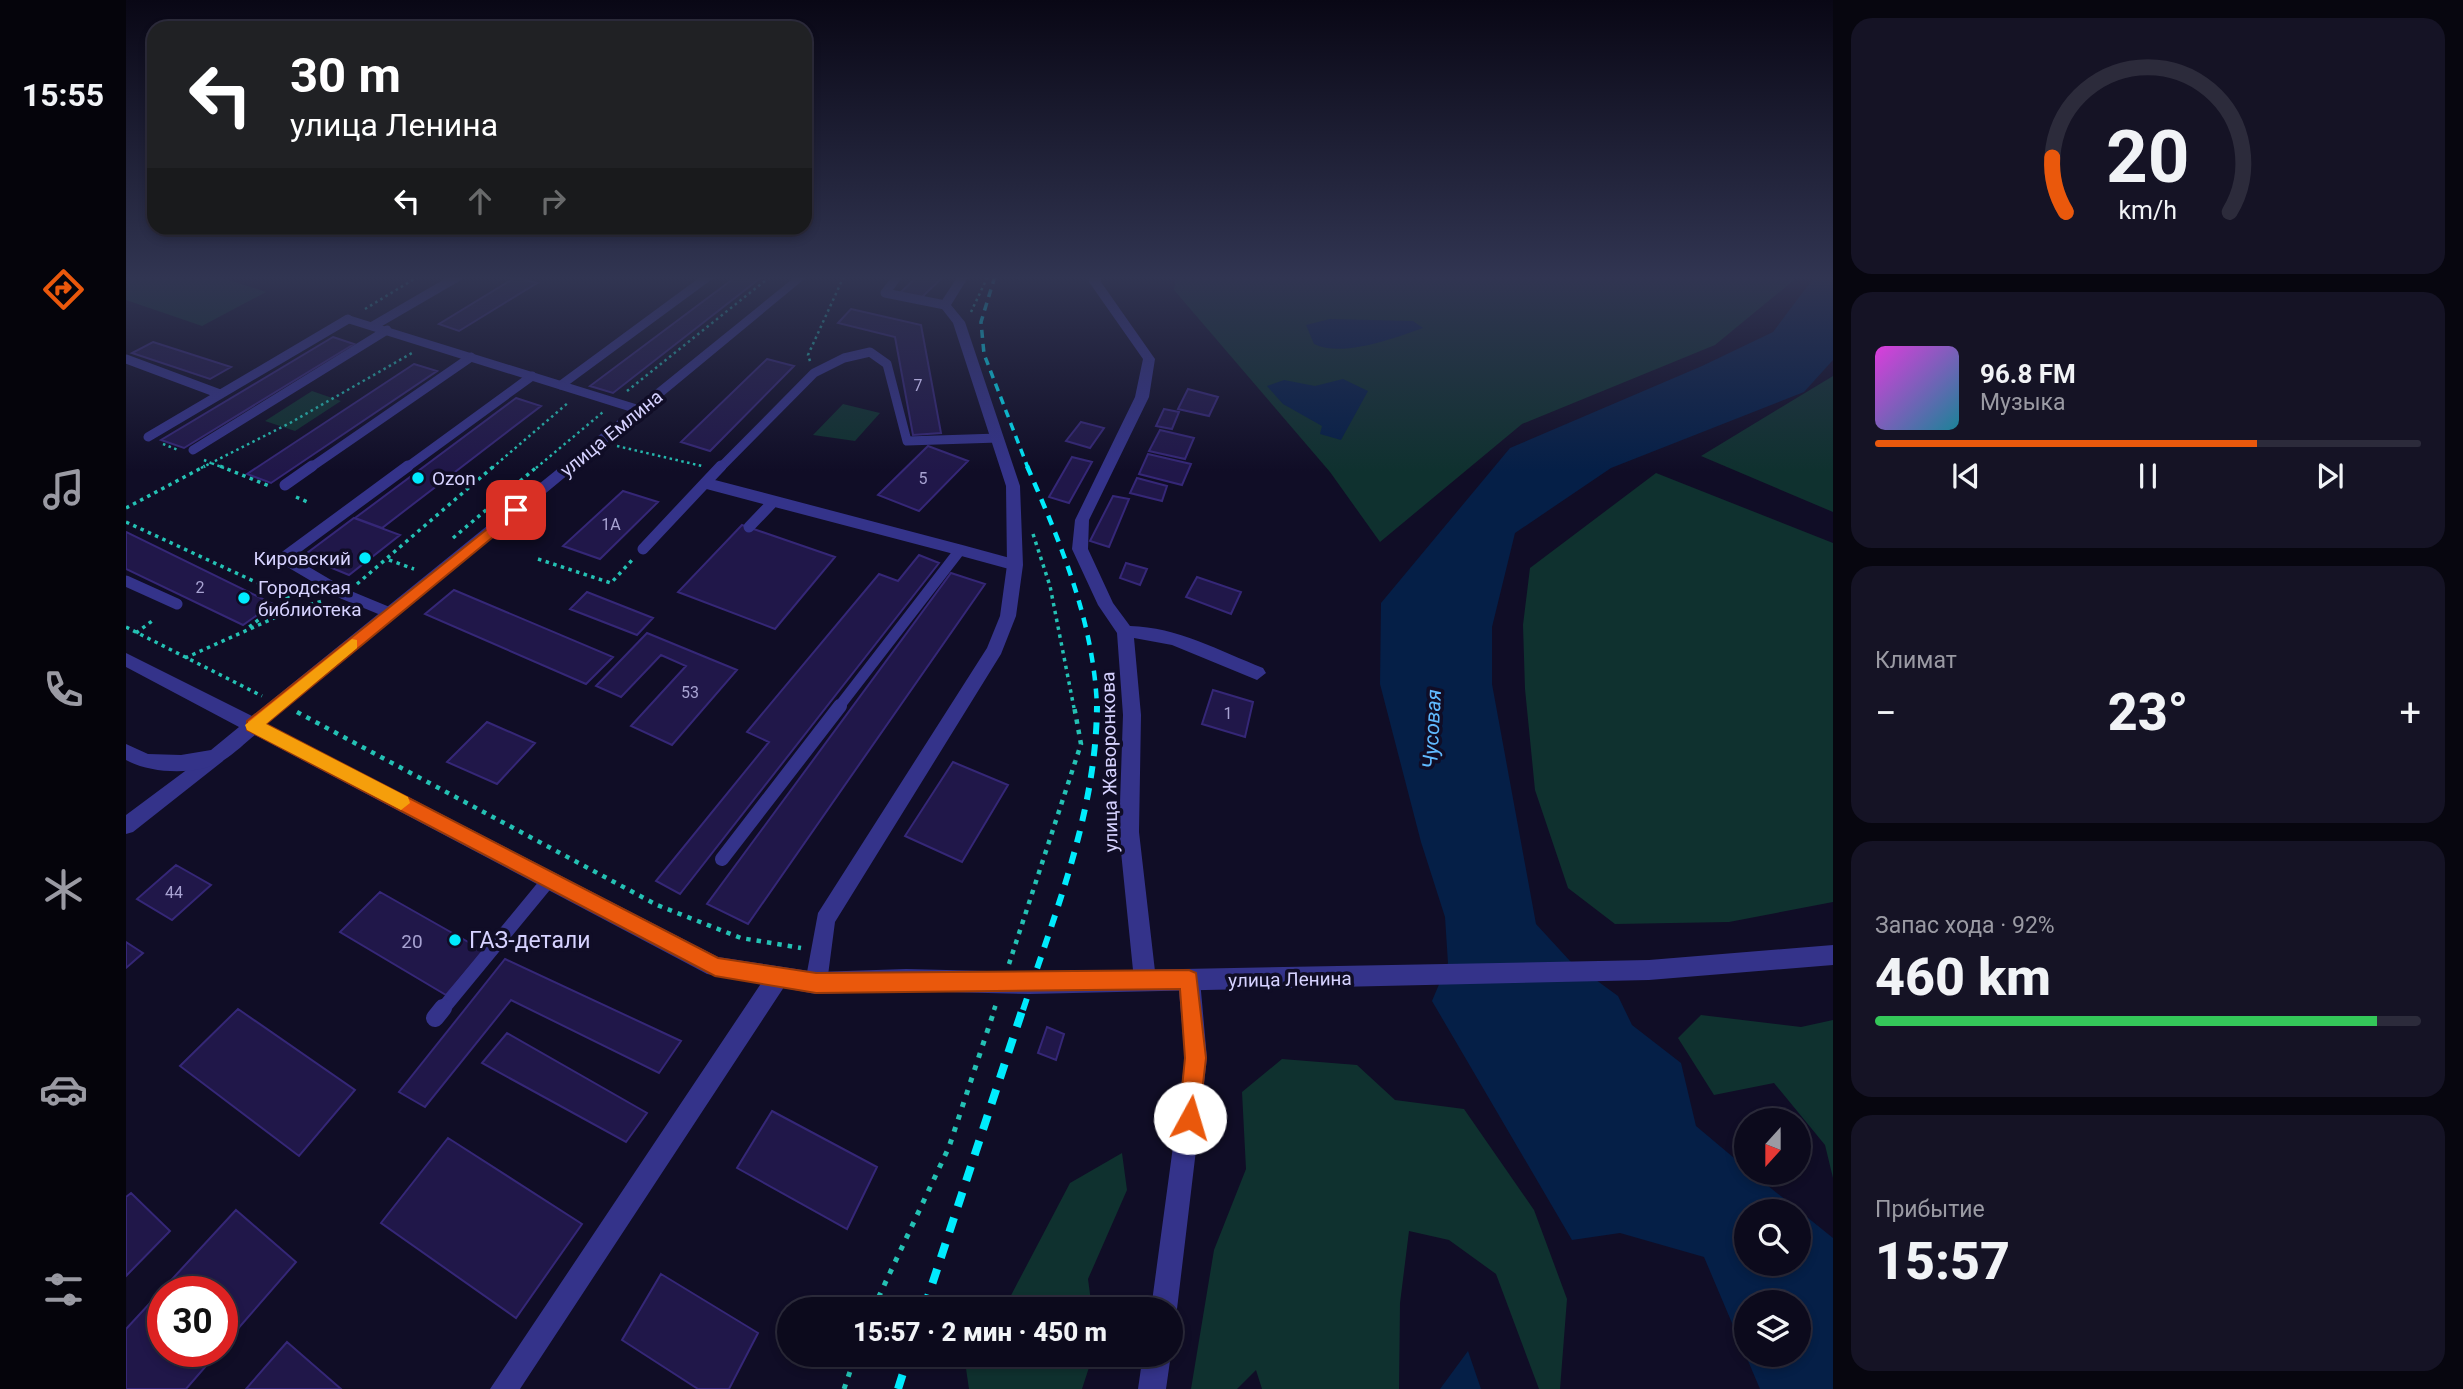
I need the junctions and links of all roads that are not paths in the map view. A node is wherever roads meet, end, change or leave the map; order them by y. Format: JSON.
{"nodes":[{"id":1,"x":311,"y":341,"type":"edge"},
{"id":2,"x":370,"y":341,"type":"edge"},
{"id":3,"x":421,"y":341,"type":"edge"},
{"id":4,"x":620,"y":341,"type":"edge"},
{"id":5,"x":724,"y":341,"type":"edge"},
{"id":6,"x":965,"y":341,"type":"edge"},
{"id":7,"x":1136,"y":341,"type":"edge"},
{"id":8,"x":471,"y":357,"type":"junction"},
{"id":9,"x":126,"y":359,"type":"edge"},
{"id":10,"x":531,"y":376,"type":"junction"},
{"id":11,"x":561,"y":384,"type":"junction"},
{"id":12,"x":220,"y":394,"type":"junction"},
{"id":13,"x":640,"y":410,"type":"junction"},
{"id":14,"x":148,"y":438,"type":"road end"},
{"id":15,"x":998,"y":438,"type":"junction"},
{"id":16,"x":190,"y":452,"type":"road end"},
{"id":17,"x":705,"y":483,"type":"junction"},
{"id":18,"x":280,"y":487,"type":"road end"},
{"id":19,"x":772,"y":503,"type":"junction"},
{"id":20,"x":749,"y":527,"type":"dead end"},
{"id":21,"x":643,"y":549,"type":"road end"},
{"id":22,"x":960,"y":550,"type":"junction"},
{"id":23,"x":1015,"y":565,"type":"junction"},
{"id":24,"x":126,"y":582,"type":"edge"},
{"id":25,"x":177,"y":604,"type":"dead end"},
{"id":26,"x":390,"y":613,"type":"junction"},
{"id":27,"x":1125,"y":632,"type":"junction"},
{"id":28,"x":126,"y":659,"type":"edge"},
{"id":29,"x":1257,"y":673,"type":"dead end"},
{"id":30,"x":253,"y":725,"type":"junction"},
{"id":31,"x":126,"y":751,"type":"edge"},
{"id":32,"x":216,"y":756,"type":"junction"},
{"id":33,"x":126,"y":826,"type":"edge"},
{"id":34,"x":722,"y":859,"type":"dead end"},
{"id":35,"x":549,"y":880,"type":"junction"},
{"id":36,"x":1833,"y":955,"type":"edge"},
{"id":37,"x":778,"y":977,"type":"junction"},
{"id":38,"x":1145,"y":980,"type":"junction"},
{"id":39,"x":1189,"y":980,"type":"junction"},
{"id":40,"x":816,"y":983,"type":"junction"},
{"id":41,"x":435,"y":1018,"type":"dead end"},
{"id":42,"x":1166,"y":1297,"type":"edge"},
{"id":43,"x":1156,"y":1367,"type":"edge"},
{"id":44,"x":504,"y":1389,"type":"edge"},
{"id":45,"x":1153,"y":1389,"type":"edge"}],
"edges":[{"from":1,"to":12,"type":"lane"},
{"from":2,"to":16,"type":"lane"},
{"from":3,"to":8,"type":"street"},
{"from":4,"to":11,"type":"lane"},
{"from":5,"to":13,"type":"street","name":"улица Емлина"},
{"from":6,"to":15,"type":"street"},
{"from":7,"to":27,"type":"street"},
{"from":8,"to":10,"type":"street"},
{"from":8,"to":18,"type":"lane"},
{"from":9,"to":12,"type":"lane"},
{"from":10,"to":11,"type":"street"},
{"from":10,"to":26,"type":"lane"},
{"from":11,"to":13,"type":"street"},
{"from":12,"to":14,"type":"lane"},
{"from":13,"to":26,"type":"street","name":"улица Емлина"},
{"from":15,"to":17,"type":"lane"},
{"from":15,"to":23,"type":"street"},
{"from":17,"to":19,"type":"lane"},
{"from":17,"to":21,"type":"lane"},
{"from":19,"to":20,"type":"lane"},
{"from":19,"to":22,"type":"lane"},
{"from":22,"to":23,"type":"lane"},
{"from":22,"to":34,"type":"lane"},
{"from":23,"to":40,"type":"street"},
{"from":24,"to":25,"type":"lane"},
{"from":26,"to":30,"type":"street","name":"улица Емлина"},
{"from":27,"to":29,"type":"street"},
{"from":27,"to":38,"type":"street","name":"улица Жаворонкова"},
{"from":28,"to":30,"type":"street","name":"улица Ленина"},
{"from":30,"to":32,"type":"street","name":"улица Емлина"},
{"from":30,"to":35,"type":"street","name":"улица Ленина"},
{"from":31,"to":32,"type":"street"},
{"from":32,"to":33,"type":"street","name":"улица Емлина"},
{"from":35,"to":37,"type":"street","name":"улица Ленина"},
{"from":35,"to":41,"type":"lane"},
{"from":36,"to":39,"type":"street","name":"улица Ленина"},
{"from":37,"to":40,"type":"street","name":"улица Ленина"},
{"from":37,"to":44,"type":"street"},
{"from":38,"to":39,"type":"street","name":"улица Ленина"},
{"from":38,"to":40,"type":"street","name":"улица Ленина"},
{"from":39,"to":42,"type":"street"},
{"from":43,"to":45,"type":"street"}]}
